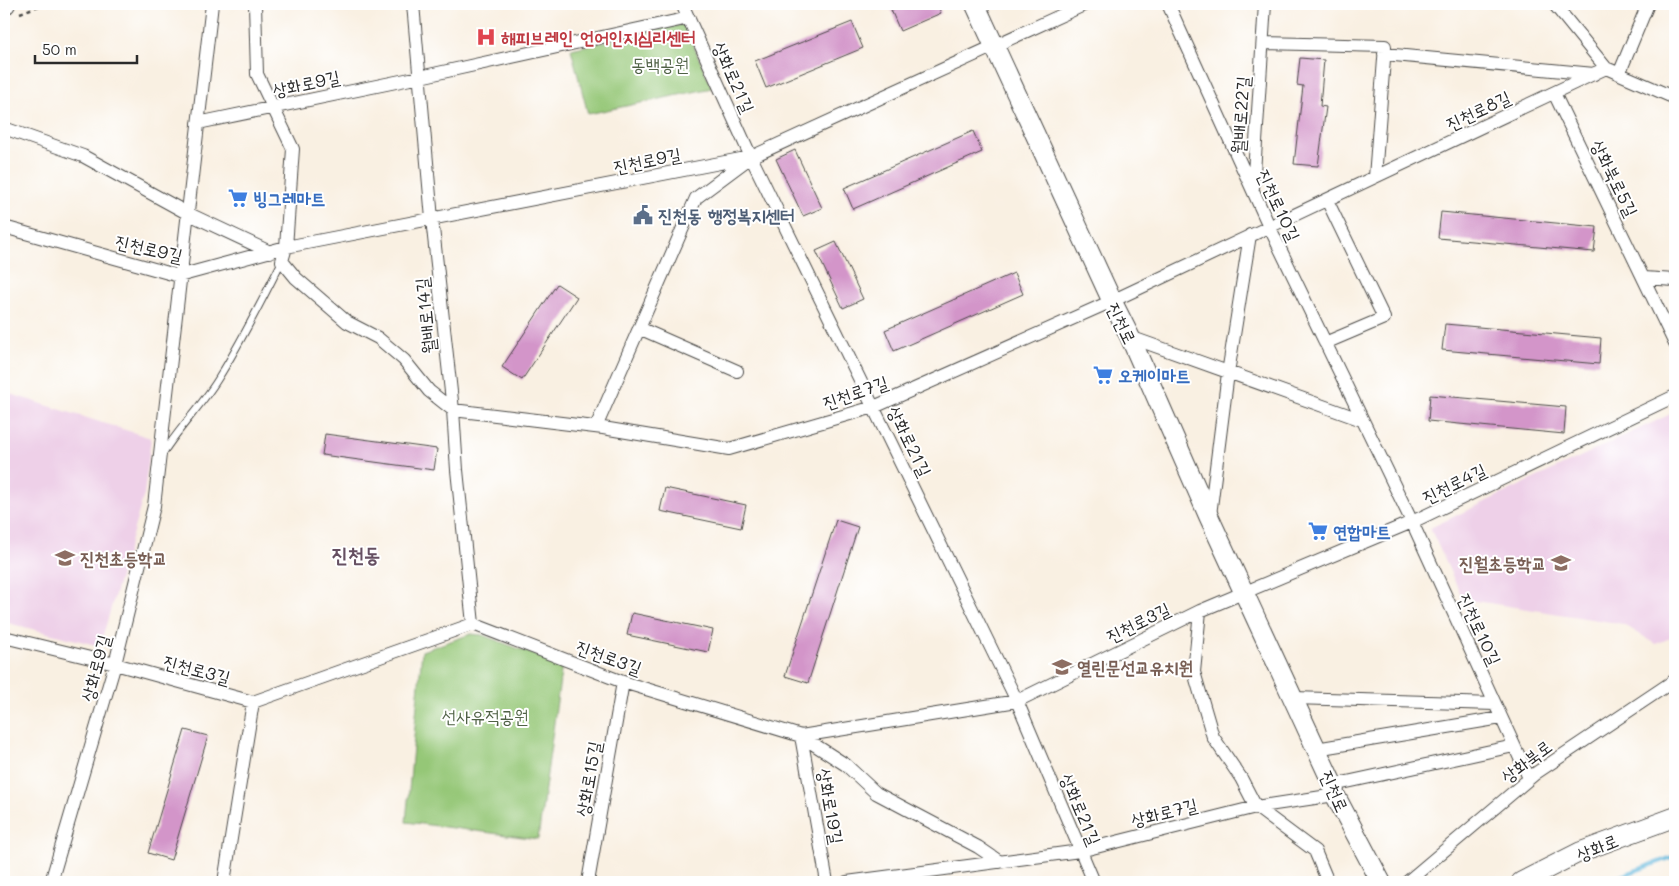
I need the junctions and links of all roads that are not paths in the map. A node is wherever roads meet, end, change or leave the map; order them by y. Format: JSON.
{"nodes":[{"id":1,"x":212,"y":4,"type":"edge"},
{"id":2,"x":255,"y":4,"type":"edge"},
{"id":3,"x":413,"y":4,"type":"edge"},
{"id":4,"x":682,"y":4,"type":"edge"},
{"id":5,"x":975,"y":4,"type":"edge"},
{"id":6,"x":1086,"y":4,"type":"edge"},
{"id":7,"x":1168,"y":4,"type":"edge"},
{"id":8,"x":1265,"y":4,"type":"edge"},
{"id":9,"x":1554,"y":4,"type":"edge"},
{"id":10,"x":1648,"y":4,"type":"edge"},
{"id":11,"x":689,"y":18,"type":"junction"},
{"id":12,"x":1263,"y":43,"type":"junction"},
{"id":13,"x":994,"y":46,"type":"junction"},
{"id":14,"x":1385,"y":50,"type":"junction"},
{"id":15,"x":1600,"y":71,"type":"junction"},
{"id":16,"x":1619,"y":74,"type":"junction"},
{"id":17,"x":420,"y":77,"type":"junction"},
{"id":18,"x":1554,"y":93,"type":"junction"},
{"id":19,"x":1675,"y":98,"type":"edge"},
{"id":20,"x":273,"y":108,"type":"junction"},
{"id":21,"x":198,"y":123,"type":"junction"},
{"id":22,"x":4,"y":128,"type":"edge"},
{"id":23,"x":751,"y":157,"type":"junction"},
{"id":24,"x":1375,"y":177,"type":"junction"},
{"id":25,"x":1253,"y":190,"type":"junction"},
{"id":26,"x":1327,"y":200,"type":"junction"},
{"id":27,"x":188,"y":212,"type":"junction"},
{"id":28,"x":432,"y":219,"type":"junction"},
{"id":29,"x":1269,"y":226,"type":"junction"},
{"id":30,"x":4,"y":227,"type":"edge"},
{"id":31,"x":1250,"y":235,"type":"junction"},
{"id":32,"x":286,"y":247,"type":"junction"},
{"id":33,"x":270,"y":252,"type":"junction"},
{"id":34,"x":282,"y":261,"type":"junction"},
{"id":35,"x":180,"y":276,"type":"junction"},
{"id":36,"x":1644,"y":278,"type":"junction"},
{"id":37,"x":1675,"y":280,"type":"edge"},
{"id":38,"x":1112,"y":302,"type":"junction"},
{"id":39,"x":639,"y":328,"type":"junction"},
{"id":40,"x":1130,"y":337,"type":"junction"},
{"id":41,"x":1325,"y":343,"type":"junction"},
{"id":42,"x":1675,"y":344,"type":"edge"},
{"id":43,"x":737,"y":372,"type":"dead end"},
{"id":44,"x":1228,"y":373,"type":"junction"},
{"id":45,"x":1675,"y":396,"type":"edge"},
{"id":46,"x":874,"y":407,"type":"junction"},
{"id":47,"x":453,"y":410,"type":"junction"},
{"id":48,"x":1362,"y":420,"type":"junction"},
{"id":49,"x":596,"y":427,"type":"junction"},
{"id":50,"x":159,"y":460,"type":"junction"},
{"id":51,"x":1209,"y":517,"type":"junction"},
{"id":52,"x":1412,"y":522,"type":"junction"},
{"id":53,"x":1244,"y":593,"type":"junction"},
{"id":54,"x":1200,"y":611,"type":"junction"},
{"id":55,"x":473,"y":624,"type":"junction"},
{"id":56,"x":4,"y":637,"type":"edge"},
{"id":57,"x":115,"y":664,"type":"junction"},
{"id":58,"x":1675,"y":680,"type":"edge"},
{"id":59,"x":623,"y":682,"type":"junction"},
{"id":60,"x":1293,"y":698,"type":"junction"},
{"id":61,"x":1017,"y":701,"type":"junction"},
{"id":62,"x":253,"y":702,"type":"junction"},
{"id":63,"x":1495,"y":704,"type":"junction"},
{"id":64,"x":1501,"y":718,"type":"junction"},
{"id":65,"x":801,"y":736,"type":"junction"},
{"id":66,"x":1514,"y":746,"type":"junction"},
{"id":67,"x":1316,"y":749,"type":"junction"},
{"id":68,"x":1529,"y":778,"type":"junction"},
{"id":69,"x":1334,"y":790,"type":"junction"},
{"id":70,"x":1256,"y":807,"type":"junction"},
{"id":71,"x":1675,"y":817,"type":"edge"},
{"id":72,"x":1080,"y":851,"type":"junction"},
{"id":73,"x":1000,"y":862,"type":"junction"},
{"id":74,"x":51,"y":882,"type":"edge"},
{"id":75,"x":224,"y":882,"type":"edge"},
{"id":76,"x":588,"y":882,"type":"edge"},
{"id":77,"x":827,"y":882,"type":"edge"},
{"id":78,"x":847,"y":882,"type":"edge"},
{"id":79,"x":1094,"y":882,"type":"edge"},
{"id":80,"x":1328,"y":882,"type":"edge"},
{"id":81,"x":1381,"y":882,"type":"edge"},
{"id":82,"x":1407,"y":882,"type":"edge"},
{"id":83,"x":1521,"y":882,"type":"edge"}],
"edges":[{"from":1,"to":21,"type":"street","name":"상화로9길"},
{"from":2,"to":20,"type":"street"},
{"from":3,"to":17,"type":"street","name":"월배로14길"},
{"from":4,"to":11,"type":"street","name":"상화로21길"},
{"from":5,"to":13,"type":"main road","name":"진천로"},
{"from":6,"to":13,"type":"street"},
{"from":7,"to":25,"type":"street","name":"진천로10길"},
{"from":8,"to":12,"type":"street","name":"월배로22길"},
{"from":9,"to":15,"type":"street"},
{"from":10,"to":16,"type":"street"},
{"from":11,"to":17,"type":"street"},
{"from":11,"to":23,"type":"street","name":"상화로21길"},
{"from":12,"to":14,"type":"street"},
{"from":12,"to":25,"type":"street","name":"월배로22길"},
{"from":13,"to":23,"type":"street","name":"진천로9길"},
{"from":13,"to":38,"type":"main road","name":"진천로"},
{"from":14,"to":15,"type":"street","name":"진천로8길"},
{"from":14,"to":24,"type":"street"},
{"from":15,"to":16,"type":"street"},
{"from":15,"to":18,"type":"street","name":"진천로8길"},
{"from":16,"to":19,"type":"street"},
{"from":17,"to":20,"type":"street","name":"상화로9길"},
{"from":17,"to":28,"type":"street","name":"월배로14길"},
{"from":18,"to":24,"type":"street","name":"진천로8길"},
{"from":18,"to":36,"type":"street","name":"상화북로5길"},
{"from":20,"to":21,"type":"street","name":"상화로9길"},
{"from":20,"to":32,"type":"street"},
{"from":21,"to":27,"type":"street","name":"상화로9길"},
{"from":22,"to":27,"type":"street"},
{"from":23,"to":28,"type":"street","name":"진천로9길"},
{"from":23,"to":39,"type":"street"},
{"from":23,"to":46,"type":"street","name":"상화로21길"},
{"from":24,"to":26,"type":"street","name":"진천로8길"},
{"from":25,"to":29,"type":"street","name":"진천로10길"},
{"from":26,"to":29,"type":"street","name":"진천로8길"},
{"from":26,"to":41,"type":"street"},
{"from":27,"to":33,"type":"street"},
{"from":27,"to":35,"type":"street","name":"상화로9길"},
{"from":28,"to":32,"type":"street","name":"진천로9길"},
{"from":28,"to":47,"type":"street","name":"월배로14길"},
{"from":29,"to":31,"type":"street","name":"진천로8길"},
{"from":29,"to":41,"type":"street","name":"진천로10길"},
{"from":30,"to":35,"type":"street","name":"진천로9길"},
{"from":31,"to":38,"type":"street","name":"진천로8길"},
{"from":31,"to":44,"type":"street"},
{"from":32,"to":33,"type":"street","name":"진천로9길"},
{"from":32,"to":34,"type":"street"},
{"from":33,"to":35,"type":"street","name":"진천로9길"},
{"from":34,"to":47,"type":"street"},
{"from":34,"to":50,"type":"lane","name":"상화로9길"},
{"from":35,"to":50,"type":"street","name":"상화로9길"},
{"from":36,"to":37,"type":"street"},
{"from":36,"to":42,"type":"street","name":"상화북로5길"},
{"from":38,"to":40,"type":"main road","name":"진천로"},
{"from":38,"to":46,"type":"street","name":"진천로7길"},
{"from":39,"to":43,"type":"street"},
{"from":39,"to":49,"type":"street"},
{"from":40,"to":44,"type":"street"},
{"from":40,"to":51,"type":"main road","name":"진천로"},
{"from":41,"to":48,"type":"street","name":"진천로10길"},
{"from":44,"to":48,"type":"street"},
{"from":44,"to":51,"type":"street"},
{"from":45,"to":52,"type":"street","name":"진천로4길"},
{"from":46,"to":49,"type":"street","name":"진천로7길"},
{"from":46,"to":61,"type":"street","name":"상화로21길"},
{"from":47,"to":49,"type":"street","name":"진천로7길"},
{"from":47,"to":55,"type":"street","name":"월배로14길"},
{"from":48,"to":52,"type":"street","name":"진천로10길"},
{"from":50,"to":57,"type":"street","name":"상화로9길"},
{"from":51,"to":53,"type":"main road","name":"진천로"},
{"from":52,"to":53,"type":"street","name":"진천로4길"},
{"from":52,"to":63,"type":"street","name":"진천로10길"},
{"from":53,"to":54,"type":"street","name":"진천로3길"},
{"from":53,"to":60,"type":"main road","name":"진천로"},
{"from":54,"to":61,"type":"street","name":"진천로3길"},
{"from":54,"to":70,"type":"street","name":"진천로3길"},
{"from":55,"to":59,"type":"street","name":"진천로3길"},
{"from":55,"to":62,"type":"street"},
{"from":56,"to":57,"type":"street","name":"진천로3길"},
{"from":57,"to":62,"type":"street","name":"진천로3길"},
{"from":57,"to":74,"type":"street","name":"상화로9길"},
{"from":58,"to":68,"type":"street","name":"상화북로"},
{"from":59,"to":65,"type":"street","name":"진천로3길"},
{"from":59,"to":76,"type":"street","name":"상화로15길"},
{"from":60,"to":63,"type":"street"},
{"from":60,"to":67,"type":"main road","name":"진천로"},
{"from":61,"to":65,"type":"street","name":"진천로3길"},
{"from":61,"to":72,"type":"street","name":"상화로21길"},
{"from":62,"to":75,"type":"street"},
{"from":63,"to":64,"type":"street","name":"진천로10길"},
{"from":64,"to":66,"type":"street","name":"진천로10길"},
{"from":64,"to":67,"type":"street"},
{"from":65,"to":73,"type":"street"},
{"from":65,"to":77,"type":"street","name":"상화로19길"},
{"from":66,"to":68,"type":"street","name":"진천로10길"},
{"from":66,"to":69,"type":"street"},
{"from":67,"to":69,"type":"main road","name":"진천로"},
{"from":68,"to":82,"type":"street","name":"상화북로"},
{"from":69,"to":70,"type":"street","name":"상화로7길"},
{"from":69,"to":81,"type":"main road","name":"진천로"},
{"from":70,"to":72,"type":"street","name":"상화로7길"},
{"from":70,"to":80,"type":"street"},
{"from":71,"to":83,"type":"main road","name":"상화로"},
{"from":72,"to":73,"type":"street","name":"상화로7길"},
{"from":72,"to":79,"type":"street","name":"상화로21길"},
{"from":73,"to":78,"type":"street","name":"상화로7길"}]}
